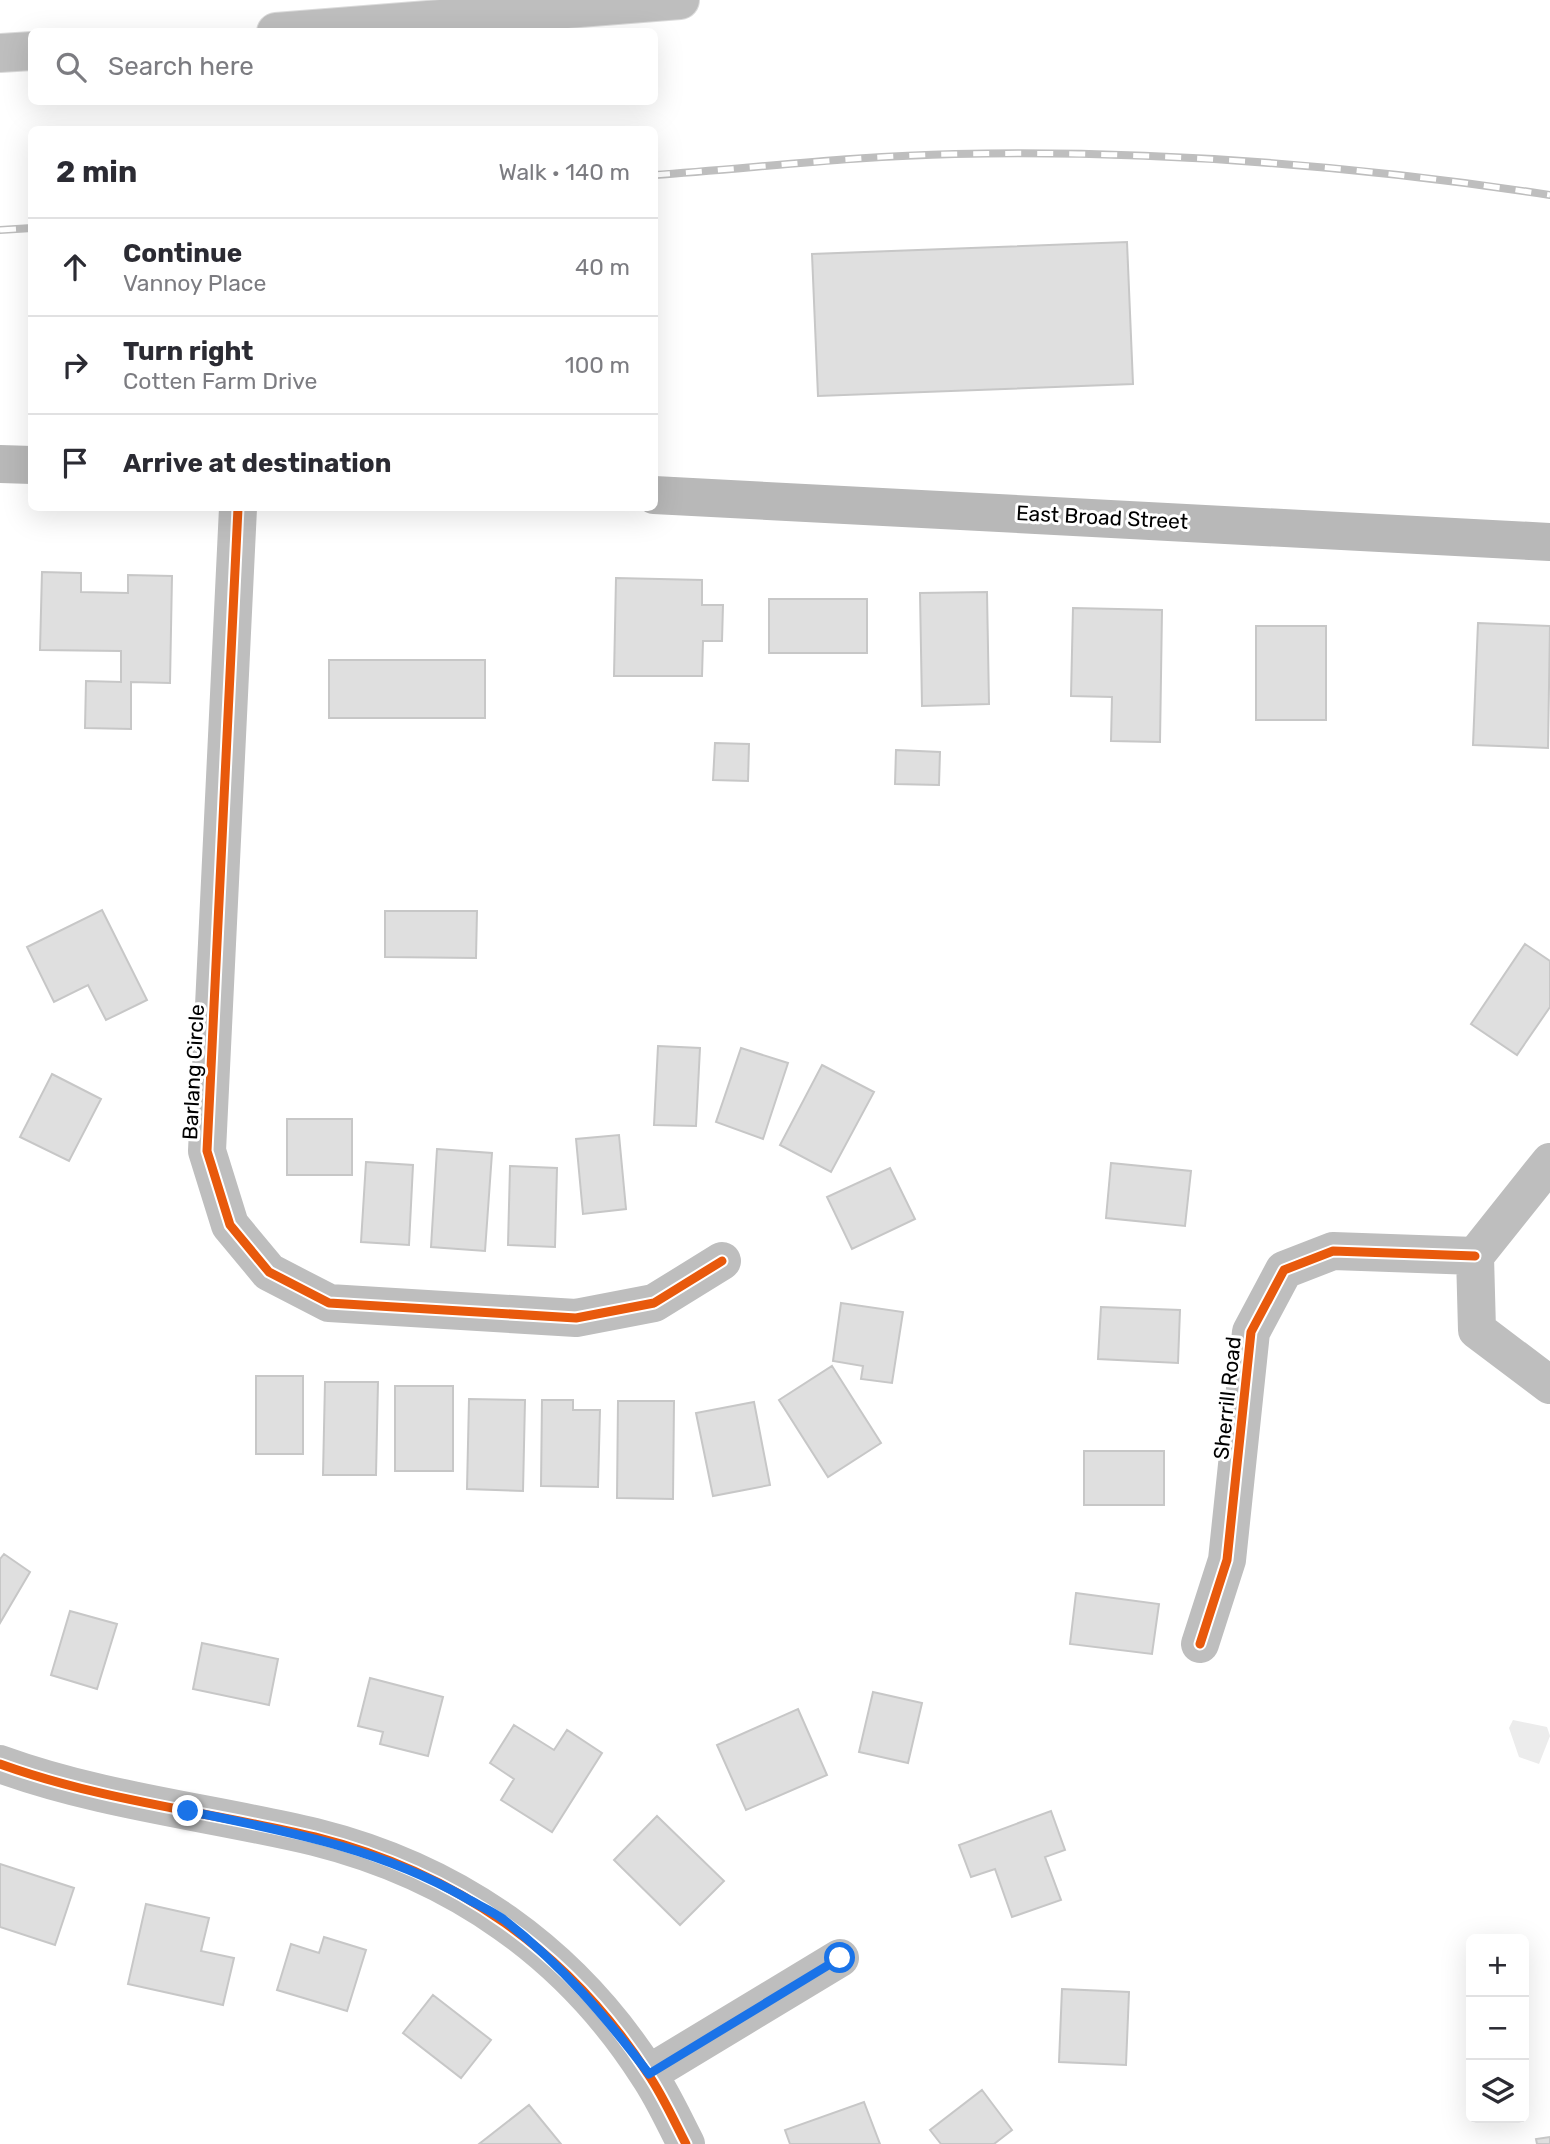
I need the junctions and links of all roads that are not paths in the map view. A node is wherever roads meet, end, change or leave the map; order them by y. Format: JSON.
{"nodes":[{"id":1,"x":680,"y":0,"type":"edge"},
{"id":2,"x":326,"y":28,"type":"edge"},
{"id":3,"x":28,"y":51,"type":"edge"},
{"id":4,"x":0,"y":53,"type":"edge"},
{"id":5,"x":0,"y":464,"type":"edge"},
{"id":6,"x":28,"y":465,"type":"edge"},
{"id":7,"x":658,"y":495,"type":"edge"},
{"id":8,"x":238,"y":511,"type":"edge"},
{"id":9,"x":1550,"y":541,"type":"edge"},
{"id":10,"x":1550,"y":1162,"type":"edge"},
{"id":11,"x":1475,"y":1256,"type":"junction"},
{"id":12,"x":722,"y":1261,"type":"dead end"},
{"id":13,"x":1550,"y":1385,"type":"edge"},
{"id":14,"x":1200,"y":1644,"type":"dead end"},
{"id":15,"x":0,"y":1764,"type":"edge"},
{"id":16,"x":840,"y":1958,"type":"dead end"},
{"id":17,"x":649,"y":2074,"type":"junction"},
{"id":18,"x":686,"y":2144,"type":"edge"}],
"edges":[{"from":1,"to":2,"type":"street"},
{"from":3,"to":4,"type":"street"},
{"from":5,"to":6,"type":"main road"},
{"from":7,"to":9,"type":"main road","name":"East Broad Street"},
{"from":8,"to":12,"type":"street","name":"Barlang Circle"},
{"from":10,"to":11,"type":"street"},
{"from":11,"to":13,"type":"street"},
{"from":11,"to":14,"type":"street","name":"Sherrill Road"},
{"from":15,"to":17,"type":"street"},
{"from":16,"to":17,"type":"street"},
{"from":17,"to":18,"type":"street"}]}
